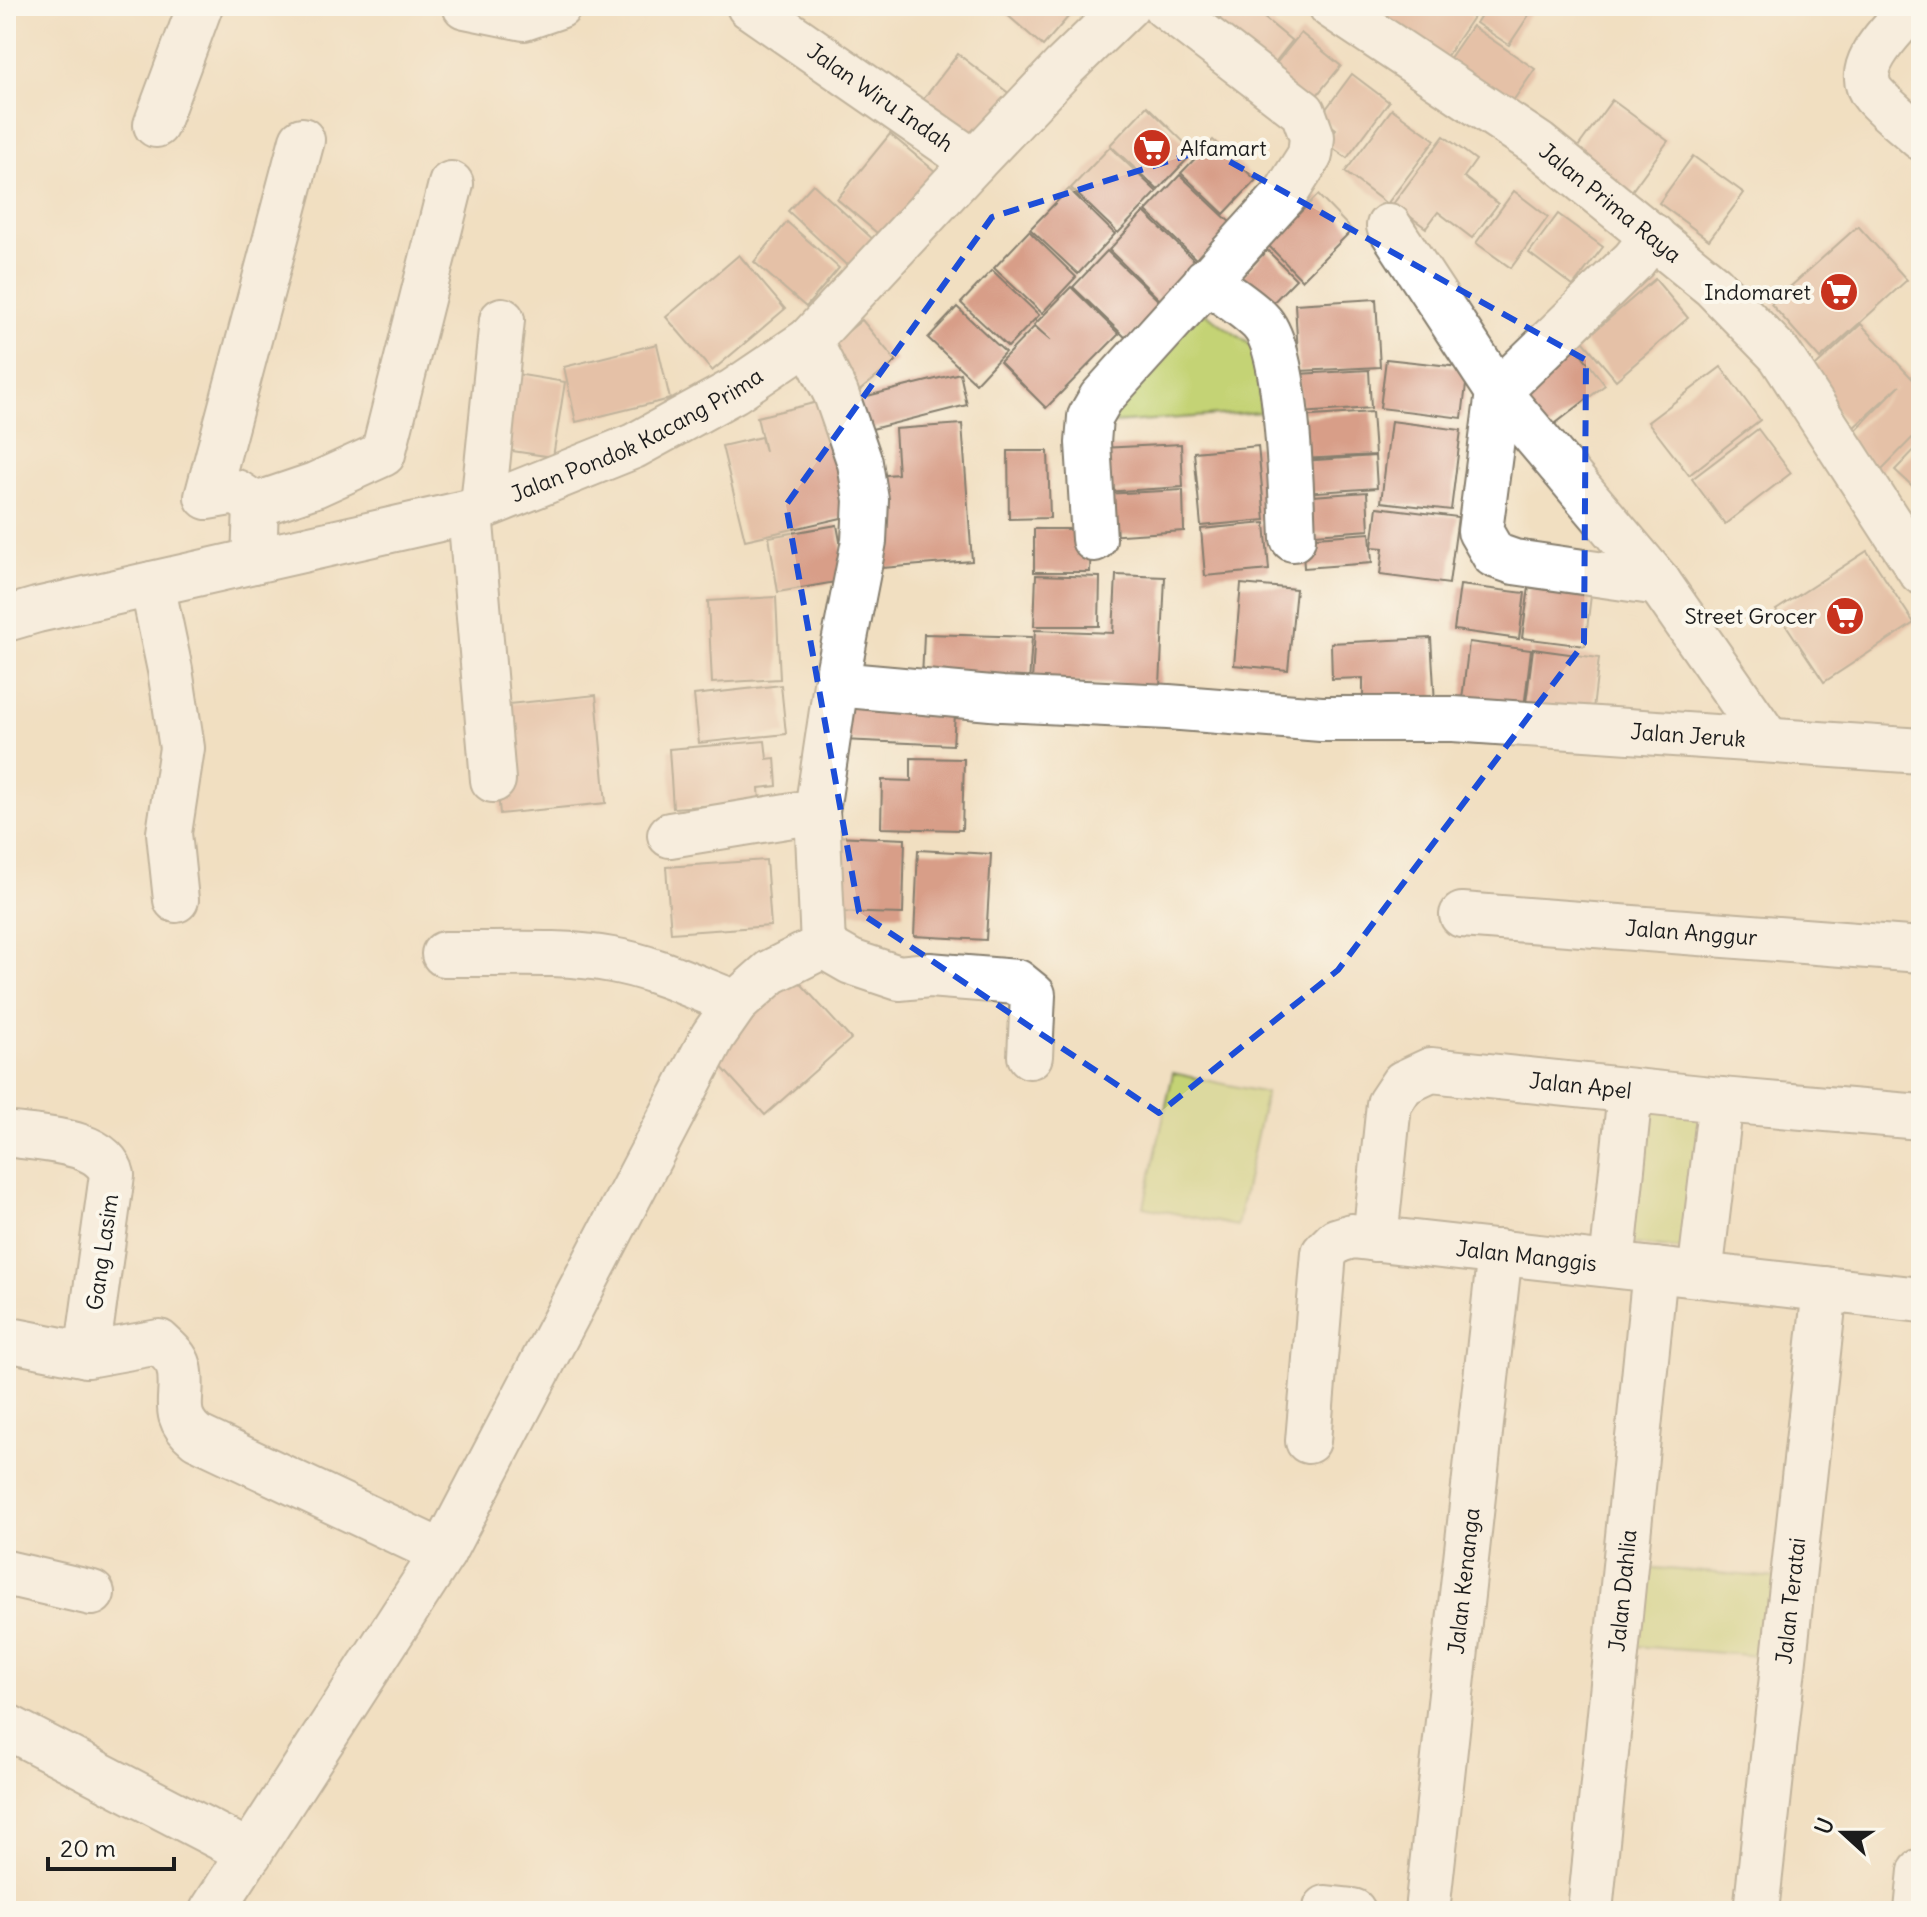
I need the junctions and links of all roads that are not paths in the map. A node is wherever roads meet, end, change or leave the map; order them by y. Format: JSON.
{"nodes":[{"id":1,"x":200,"y":6,"type":"edge"},
{"id":2,"x":465,"y":6,"type":"edge"},
{"id":3,"x":559,"y":6,"type":"edge"},
{"id":4,"x":749,"y":6,"type":"edge"},
{"id":5,"x":1127,"y":6,"type":"edge"},
{"id":6,"x":1165,"y":6,"type":"edge"},
{"id":7,"x":1331,"y":6,"type":"edge"},
{"id":8,"x":1914,"y":6,"type":"edge"},
{"id":9,"x":156,"y":125,"type":"dead end"},
{"id":10,"x":1921,"y":138,"type":"edge"},
{"id":11,"x":302,"y":140,"type":"dead end"},
{"id":12,"x":974,"y":162,"type":"junction"},
{"id":13,"x":451,"y":184,"type":"dead end"},
{"id":14,"x":1389,"y":226,"type":"dead end"},
{"id":15,"x":1653,"y":236,"type":"junction"},
{"id":16,"x":1206,"y":280,"type":"junction"},
{"id":17,"x":502,"y":320,"type":"dead end"},
{"id":18,"x":809,"y":340,"type":"junction"},
{"id":19,"x":1498,"y":392,"type":"junction"},
{"id":20,"x":256,"y":505,"type":"junction"},
{"id":21,"x":477,"y":508,"type":"junction"},
{"id":22,"x":1094,"y":539,"type":"dead end"},
{"id":23,"x":1293,"y":539,"type":"dead end"},
{"id":24,"x":254,"y":561,"type":"junction"},
{"id":25,"x":1921,"y":572,"type":"edge"},
{"id":26,"x":1659,"y":583,"type":"junction"},
{"id":27,"x":152,"y":584,"type":"junction"},
{"id":28,"x":6,"y":619,"type":"edge"},
{"id":29,"x":836,"y":684,"type":"junction"},
{"id":30,"x":1768,"y":740,"type":"junction"},
{"id":31,"x":1921,"y":751,"type":"edge"},
{"id":32,"x":493,"y":780,"type":"dead end"},
{"id":33,"x":817,"y":811,"type":"junction"},
{"id":34,"x":670,"y":835,"type":"dead end"},
{"id":35,"x":176,"y":900,"type":"dead end"},
{"id":36,"x":1462,"y":915,"type":"dead end"},
{"id":37,"x":823,"y":946,"type":"junction"},
{"id":38,"x":1921,"y":950,"type":"edge"},
{"id":39,"x":444,"y":954,"type":"dead end"},
{"id":40,"x":736,"y":1003,"type":"junction"},
{"id":41,"x":1030,"y":1056,"type":"dead end"},
{"id":42,"x":1630,"y":1092,"type":"junction"},
{"id":43,"x":1721,"y":1100,"type":"junction"},
{"id":44,"x":1921,"y":1117,"type":"edge"},
{"id":45,"x":6,"y":1134,"type":"edge"},
{"id":46,"x":1375,"y":1239,"type":"junction"},
{"id":47,"x":1500,"y":1252,"type":"junction"},
{"id":48,"x":1612,"y":1265,"type":"junction"},
{"id":49,"x":1655,"y":1270,"type":"junction"},
{"id":50,"x":1700,"y":1275,"type":"junction"},
{"id":51,"x":1825,"y":1289,"type":"junction"},
{"id":52,"x":1921,"y":1300,"type":"edge"},
{"id":53,"x":6,"y":1339,"type":"edge"},
{"id":54,"x":87,"y":1355,"type":"junction"},
{"id":55,"x":1308,"y":1441,"type":"dead end"},
{"id":56,"x":443,"y":1553,"type":"junction"},
{"id":57,"x":6,"y":1573,"type":"edge"},
{"id":58,"x":92,"y":1593,"type":"dead end"},
{"id":59,"x":6,"y":1726,"type":"edge"},
{"id":60,"x":250,"y":1853,"type":"junction"},
{"id":61,"x":1921,"y":1871,"type":"edge"},
{"id":62,"x":212,"y":1911,"type":"edge"},
{"id":63,"x":1427,"y":1911,"type":"edge"},
{"id":64,"x":1590,"y":1911,"type":"edge"},
{"id":65,"x":1756,"y":1911,"type":"edge"},
{"id":66,"x":1917,"y":1911,"type":"edge"}],
"edges":[{"from":1,"to":9,"type":"street"},
{"from":2,"to":3,"type":"street"},
{"from":4,"to":12,"type":"street","name":"Jalan Wiru Indah"},
{"from":5,"to":12,"type":"street","name":"Jalan Pondok Kacang Prima"},
{"from":6,"to":16,"type":"street"},
{"from":7,"to":15,"type":"street","name":"Jalan Prima Raya"},
{"from":8,"to":10,"type":"street"},
{"from":11,"to":20,"type":"street"},
{"from":12,"to":18,"type":"street","name":"Jalan Pondok Kacang Prima"},
{"from":13,"to":20,"type":"street"},
{"from":14,"to":19,"type":"street"},
{"from":15,"to":19,"type":"street"},
{"from":15,"to":25,"type":"street","name":"Jalan Prima Raya"},
{"from":16,"to":22,"type":"street"},
{"from":16,"to":23,"type":"street"},
{"from":17,"to":21,"type":"street"},
{"from":18,"to":21,"type":"street","name":"Jalan Pondok Kacang Prima"},
{"from":18,"to":29,"type":"street"},
{"from":19,"to":26,"type":"street"},
{"from":19,"to":26,"type":"street"},
{"from":20,"to":24,"type":"street"},
{"from":21,"to":24,"type":"street","name":"Jalan Pondok Kacang Prima"},
{"from":21,"to":32,"type":"street"},
{"from":24,"to":27,"type":"street","name":"Jalan Pondok Kacang Prima"},
{"from":26,"to":30,"type":"street"},
{"from":27,"to":28,"type":"street","name":"Jalan Pondok Kacang Prima"},
{"from":27,"to":35,"type":"street"},
{"from":29,"to":30,"type":"street","name":"Jalan Jeruk"},
{"from":29,"to":33,"type":"street"},
{"from":30,"to":31,"type":"street","name":"Jalan Jeruk"},
{"from":33,"to":34,"type":"street"},
{"from":33,"to":37,"type":"street"},
{"from":36,"to":38,"type":"street","name":"Jalan Anggur"},
{"from":37,"to":40,"type":"street"},
{"from":37,"to":41,"type":"street"},
{"from":39,"to":40,"type":"street"},
{"from":40,"to":56,"type":"street"},
{"from":42,"to":43,"type":"street","name":"Jalan Apel"},
{"from":42,"to":46,"type":"street","name":"Jalan Apel"},
{"from":42,"to":48,"type":"street"},
{"from":43,"to":44,"type":"street","name":"Jalan Apel"},
{"from":43,"to":50,"type":"street"},
{"from":45,"to":54,"type":"street","name":"Gang Lasim"},
{"from":46,"to":47,"type":"street","name":"Jalan Manggis"},
{"from":46,"to":55,"type":"street","name":"Jalan Manggis"},
{"from":47,"to":48,"type":"street","name":"Jalan Manggis"},
{"from":47,"to":63,"type":"street","name":"Jalan Kenanga"},
{"from":48,"to":49,"type":"street","name":"Jalan Manggis"},
{"from":49,"to":50,"type":"street","name":"Jalan Manggis"},
{"from":49,"to":64,"type":"street","name":"Jalan Dahlia"},
{"from":50,"to":51,"type":"street","name":"Jalan Manggis"},
{"from":51,"to":52,"type":"street","name":"Jalan Manggis"},
{"from":51,"to":65,"type":"street","name":"Jalan Teratai"},
{"from":53,"to":54,"type":"street"},
{"from":54,"to":56,"type":"street"},
{"from":56,"to":60,"type":"street"},
{"from":57,"to":58,"type":"street"},
{"from":59,"to":60,"type":"street"},
{"from":60,"to":62,"type":"street"},
{"from":61,"to":66,"type":"street"}]}
